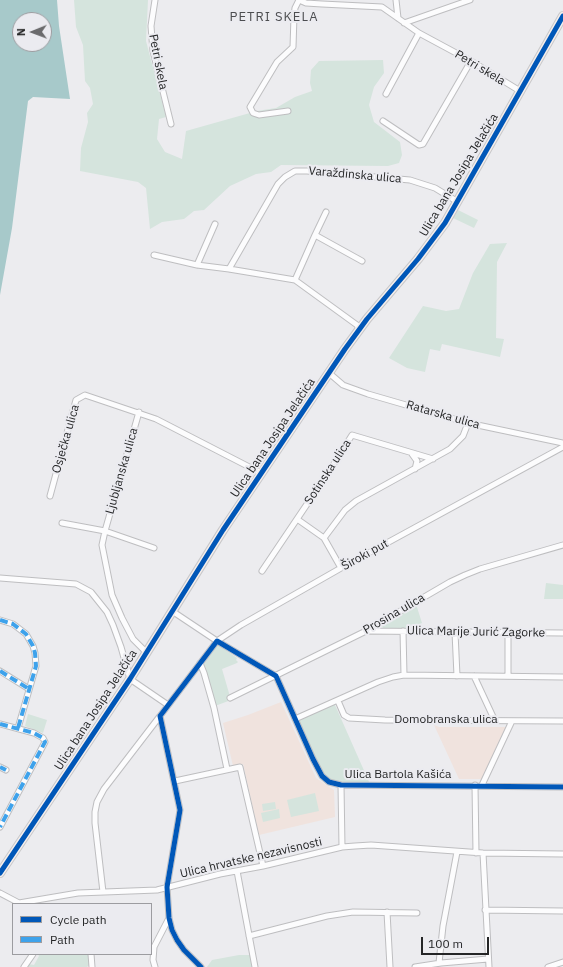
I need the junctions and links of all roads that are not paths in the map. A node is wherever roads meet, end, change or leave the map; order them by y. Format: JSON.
{"nodes":[{"id":1,"x":155,"y":0,"type":"edge"},
{"id":2,"x":299,"y":0,"type":"edge"},
{"id":3,"x":396,"y":0,"type":"edge"},
{"id":4,"x":470,"y":0,"type":"edge"},
{"id":5,"x":398,"y":18,"type":"junction"},
{"id":6,"x":563,"y":18,"type":"edge"},
{"id":7,"x":404,"y":23,"type":"junction"},
{"id":8,"x":419,"y":33,"type":"junction"},
{"id":9,"x":471,"y":62,"type":"junction"},
{"id":10,"x":520,"y":92,"type":"junction"},
{"id":11,"x":386,"y":94,"type":"dead end"},
{"id":12,"x":288,"y":111,"type":"dead end"},
{"id":13,"x":383,"y":121,"type":"dead end"},
{"id":14,"x":171,"y":124,"type":"dead end"},
{"id":15,"x":458,"y":202,"type":"junction"},
{"id":16,"x":326,"y":212,"type":"dead end"},
{"id":17,"x":215,"y":224,"type":"dead end"},
{"id":18,"x":315,"y":235,"type":"junction"},
{"id":19,"x":154,"y":255,"type":"dead end"},
{"id":20,"x":362,"y":261,"type":"dead end"},
{"id":21,"x":197,"y":265,"type":"junction"},
{"id":22,"x":229,"y":269,"type":"junction"},
{"id":23,"x":295,"y":280,"type":"junction"},
{"id":24,"x":359,"y":329,"type":"junction"},
{"id":25,"x":329,"y":373,"type":"junction"},
{"id":26,"x":139,"y":412,"type":"junction"},
{"id":27,"x":468,"y":423,"type":"junction"},
{"id":28,"x":563,"y":443,"type":"edge"},
{"id":29,"x":563,"y":447,"type":"edge"},
{"id":30,"x":410,"y":453,"type":"junction"},
{"id":31,"x":433,"y":459,"type":"junction"},
{"id":32,"x":415,"y":469,"type":"junction"},
{"id":33,"x":261,"y":474,"type":"junction"},
{"id":34,"x":50,"y":496,"type":"dead end"},
{"id":35,"x":297,"y":519,"type":"junction"},
{"id":36,"x":62,"y":523,"type":"dead end"},
{"id":37,"x":105,"y":531,"type":"junction"},
{"id":38,"x":324,"y":538,"type":"junction"},
{"id":39,"x":563,"y":545,"type":"edge"},
{"id":40,"x":154,"y":548,"type":"dead end"},
{"id":41,"x":341,"y":568,"type":"junction"},
{"id":42,"x":262,"y":571,"type":"dead end"},
{"id":43,"x":0,"y":578,"type":"edge"},
{"id":44,"x":172,"y":611,"type":"junction"},
{"id":45,"x":0,"y":620,"type":"edge"},
{"id":46,"x":366,"y":631,"type":"junction"},
{"id":47,"x":403,"y":631,"type":"junction"},
{"id":48,"x":455,"y":632,"type":"junction"},
{"id":49,"x":508,"y":633,"type":"junction"},
{"id":50,"x":563,"y":633,"type":"edge"},
{"id":51,"x":217,"y":640,"type":"junction"},
{"id":52,"x":146,"y":652,"type":"junction"},
{"id":53,"x":200,"y":663,"type":"junction"},
{"id":54,"x":0,"y":671,"type":"edge"},
{"id":55,"x":404,"y":675,"type":"junction"},
{"id":56,"x":276,"y":676,"type":"junction"},
{"id":57,"x":457,"y":676,"type":"junction"},
{"id":58,"x":474,"y":676,"type":"junction"},
{"id":59,"x":508,"y":676,"type":"junction"},
{"id":60,"x":563,"y":677,"type":"edge"},
{"id":61,"x":130,"y":679,"type":"junction"},
{"id":62,"x":29,"y":689,"type":"junction"},
{"id":63,"x":230,"y":698,"type":"dead end"},
{"id":64,"x":338,"y":701,"type":"junction"},
{"id":65,"x":168,"y":705,"type":"junction"},
{"id":66,"x":160,"y":716,"type":"junction"},
{"id":67,"x":295,"y":720,"type":"junction"},
{"id":68,"x":495,"y":720,"type":"junction"},
{"id":69,"x":512,"y":721,"type":"junction"},
{"id":70,"x":563,"y":721,"type":"edge"},
{"id":71,"x":0,"y":724,"type":"edge"},
{"id":72,"x":18,"y":728,"type":"junction"},
{"id":73,"x":0,"y":767,"type":"edge"},
{"id":74,"x":227,"y":769,"type":"junction"},
{"id":75,"x":6,"y":770,"type":"dead end"},
{"id":76,"x":174,"y":781,"type":"junction"},
{"id":77,"x":340,"y":785,"type":"junction"},
{"id":78,"x":475,"y":785,"type":"junction"},
{"id":79,"x":482,"y":785,"type":"junction"},
{"id":80,"x":563,"y":787,"type":"edge"},
{"id":81,"x":0,"y":827,"type":"edge"},
{"id":82,"x":342,"y":847,"type":"junction"},
{"id":83,"x":457,"y":852,"type":"junction"},
{"id":84,"x":476,"y":853,"type":"junction"},
{"id":85,"x":483,"y":853,"type":"junction"},
{"id":86,"x":563,"y":854,"type":"edge"},
{"id":87,"x":263,"y":866,"type":"junction"},
{"id":88,"x":237,"y":871,"type":"junction"},
{"id":89,"x":0,"y":874,"type":"edge"},
{"id":90,"x":167,"y":887,"type":"junction"},
{"id":91,"x":103,"y":892,"type":"junction"},
{"id":92,"x":0,"y":893,"type":"edge"},
{"id":93,"x":47,"y":898,"type":"junction"},
{"id":94,"x":47,"y":903,"type":"edge"},
{"id":95,"x":485,"y":910,"type":"junction"},
{"id":96,"x":563,"y":911,"type":"edge"},
{"id":97,"x":387,"y":912,"type":"junction"},
{"id":98,"x":417,"y":913,"type":"dead end"},
{"id":99,"x":169,"y":918,"type":"junction"},
{"id":100,"x":249,"y":936,"type":"junction"},
{"id":101,"x":32,"y":955,"type":"edge"},
{"id":102,"x":91,"y":955,"type":"edge"},
{"id":103,"x":488,"y":959,"type":"junction"},
{"id":104,"x":563,"y":962,"type":"edge"},
{"id":105,"x":439,"y":963,"type":"junction"},
{"id":106,"x":24,"y":967,"type":"edge"},
{"id":107,"x":92,"y":967,"type":"edge"},
{"id":108,"x":155,"y":967,"type":"edge"},
{"id":109,"x":201,"y":967,"type":"edge"},
{"id":110,"x":255,"y":967,"type":"edge"},
{"id":111,"x":390,"y":967,"type":"edge"},
{"id":112,"x":415,"y":967,"type":"edge"},
{"id":113,"x":489,"y":967,"type":"edge"},
{"id":114,"x":548,"y":967,"type":"edge"}],
"edges":[{"from":1,"to":14,"type":"street","name":"Petri skela"},
{"from":2,"to":5,"type":"street","name":"Petri skela"},
{"from":2,"to":12,"type":"street","name":"Petri skela"},
{"from":3,"to":5,"type":"street"},
{"from":4,"to":7,"type":"street"},
{"from":5,"to":7,"type":"street","name":"Petri skela"},
{"from":6,"to":10,"type":"main road","name":"Ulica bana Josipa Jelačića"},
{"from":7,"to":8,"type":"street","name":"Petri skela"},
{"from":8,"to":9,"type":"street","name":"Petri skela"},
{"from":8,"to":11,"type":"street"},
{"from":9,"to":10,"type":"street","name":"Petri skela"},
{"from":9,"to":13,"type":"street"},
{"from":10,"to":15,"type":"main road","name":"Ulica bana Josipa Jelačića"},
{"from":15,"to":22,"type":"street","name":"Varaždinska ulica"},
{"from":15,"to":24,"type":"main road","name":"Ulica bana Josipa Jelačića"},
{"from":16,"to":18,"type":"street"},
{"from":17,"to":21,"type":"street"},
{"from":18,"to":20,"type":"street"},
{"from":18,"to":23,"type":"street"},
{"from":19,"to":21,"type":"street"},
{"from":21,"to":22,"type":"street"},
{"from":22,"to":23,"type":"street"},
{"from":23,"to":24,"type":"street"},
{"from":24,"to":25,"type":"main road","name":"Ulica bana Josipa Jelačića"},
{"from":25,"to":27,"type":"street","name":"Ratarska ulica"},
{"from":25,"to":33,"type":"main road","name":"Ulica bana Josipa Jelačića"},
{"from":26,"to":33,"type":"street","name":"Osječka ulica"},
{"from":26,"to":34,"type":"street","name":"Osječka ulica"},
{"from":26,"to":37,"type":"street","name":"Ljubljanska ulica"},
{"from":27,"to":28,"type":"street","name":"Ratarska ulica"},
{"from":27,"to":31,"type":"street"},
{"from":29,"to":41,"type":"street","name":"Široki put"},
{"from":30,"to":31,"type":"street","name":"Sotinska ulica"},
{"from":30,"to":32,"type":"street"},
{"from":30,"to":35,"type":"street","name":"Sotinska ulica"},
{"from":31,"to":32,"type":"street"},
{"from":32,"to":38,"type":"street"},
{"from":33,"to":44,"type":"main road","name":"Ulica bana Josipa Jelačića"},
{"from":35,"to":38,"type":"street"},
{"from":35,"to":42,"type":"street","name":"Sotinska ulica"},
{"from":36,"to":37,"type":"street"},
{"from":37,"to":40,"type":"street"},
{"from":37,"to":52,"type":"street","name":"Ljubljanska ulica"},
{"from":38,"to":41,"type":"street"},
{"from":39,"to":46,"type":"street","name":"Prosina ulica"},
{"from":41,"to":51,"type":"street","name":"Široki put"},
{"from":43,"to":61,"type":"street","name":"Ulica bana Josipa Jelačića"},
{"from":44,"to":51,"type":"street"},
{"from":44,"to":52,"type":"main road","name":"Ulica bana Josipa Jelačića"},
{"from":45,"to":62,"type":"street"},
{"from":46,"to":47,"type":"street","name":"Ulica Marije Jurić Zagorke"},
{"from":46,"to":56,"type":"street","name":"Prosina ulica"},
{"from":47,"to":48,"type":"street","name":"Ulica Marije Jurić Zagorke"},
{"from":47,"to":55,"type":"street"},
{"from":48,"to":49,"type":"street","name":"Ulica Marije Jurić Zagorke"},
{"from":48,"to":57,"type":"street"},
{"from":49,"to":50,"type":"street","name":"Ulica Marije Jurić Zagorke"},
{"from":49,"to":59,"type":"street"},
{"from":51,"to":53,"type":"street"},
{"from":51,"to":56,"type":"street"},
{"from":52,"to":61,"type":"main road","name":"Ulica bana Josipa Jelačića"},
{"from":53,"to":65,"type":"street"},
{"from":53,"to":74,"type":"street"},
{"from":54,"to":62,"type":"street"},
{"from":55,"to":57,"type":"street"},
{"from":55,"to":64,"type":"street"},
{"from":56,"to":63,"type":"street","name":"Prosina ulica"},
{"from":56,"to":67,"type":"street","name":"Ulica Bartola Kašića"},
{"from":57,"to":58,"type":"street"},
{"from":58,"to":59,"type":"street"},
{"from":58,"to":68,"type":"street"},
{"from":59,"to":60,"type":"street"},
{"from":61,"to":65,"type":"street"},
{"from":61,"to":89,"type":"main road","name":"Ulica bana Josipa Jelačića"},
{"from":62,"to":72,"type":"street"},
{"from":64,"to":67,"type":"street"},
{"from":64,"to":68,"type":"street","name":"Domobranska ulica"},
{"from":65,"to":66,"type":"street"},
{"from":66,"to":76,"type":"street"},
{"from":66,"to":91,"type":"street"},
{"from":67,"to":77,"type":"street","name":"Ulica Bartola Kašića"},
{"from":68,"to":69,"type":"street","name":"Domobranska ulica"},
{"from":69,"to":70,"type":"street","name":"Domobranska ulica"},
{"from":69,"to":79,"type":"street"},
{"from":71,"to":72,"type":"street"},
{"from":72,"to":81,"type":"street"},
{"from":73,"to":75,"type":"street"},
{"from":74,"to":76,"type":"street"},
{"from":74,"to":87,"type":"street"},
{"from":76,"to":90,"type":"street"},
{"from":77,"to":78,"type":"street","name":"Ulica Bartola Kašića"},
{"from":77,"to":82,"type":"street","name":"Ulica Bartola Kašića"},
{"from":78,"to":79,"type":"street","name":"Ulica Bartola Kašića"},
{"from":78,"to":84,"type":"street"},
{"from":79,"to":80,"type":"street","name":"Ulica Bartola Kašića"},
{"from":82,"to":83,"type":"street","name":"Ulica hrvatske nezavisnosti"},
{"from":82,"to":87,"type":"street","name":"Ulica hrvatske nezavisnosti"},
{"from":83,"to":84,"type":"street","name":"Ulica hrvatske nezavisnosti"},
{"from":83,"to":105,"type":"street"},
{"from":84,"to":85,"type":"street","name":"Ulica hrvatske nezavisnosti"},
{"from":85,"to":86,"type":"street","name":"Ulica hrvatske nezavisnosti"},
{"from":85,"to":95,"type":"street"},
{"from":87,"to":88,"type":"street","name":"Ulica hrvatske nezavisnosti"},
{"from":88,"to":90,"type":"street","name":"Ulica hrvatske nezavisnosti"},
{"from":88,"to":100,"type":"street"},
{"from":90,"to":91,"type":"street","name":"Ulica hrvatske nezavisnosti"},
{"from":90,"to":99,"type":"street"},
{"from":91,"to":93,"type":"street","name":"Ulica hrvatske nezavisnosti"},
{"from":92,"to":93,"type":"street","name":"Ulica hrvatske nezavisnosti"},
{"from":93,"to":94,"type":"street"},
{"from":95,"to":96,"type":"street"},
{"from":95,"to":103,"type":"street"},
{"from":97,"to":98,"type":"street"},
{"from":97,"to":100,"type":"street"},
{"from":97,"to":111,"type":"street"},
{"from":99,"to":108,"type":"street"},
{"from":99,"to":109,"type":"street"},
{"from":100,"to":110,"type":"street"},
{"from":101,"to":106,"type":"street"},
{"from":102,"to":107,"type":"street"},
{"from":103,"to":105,"type":"street"},
{"from":103,"to":113,"type":"street"},
{"from":104,"to":114,"type":"street"},
{"from":105,"to":112,"type":"street"}]}
